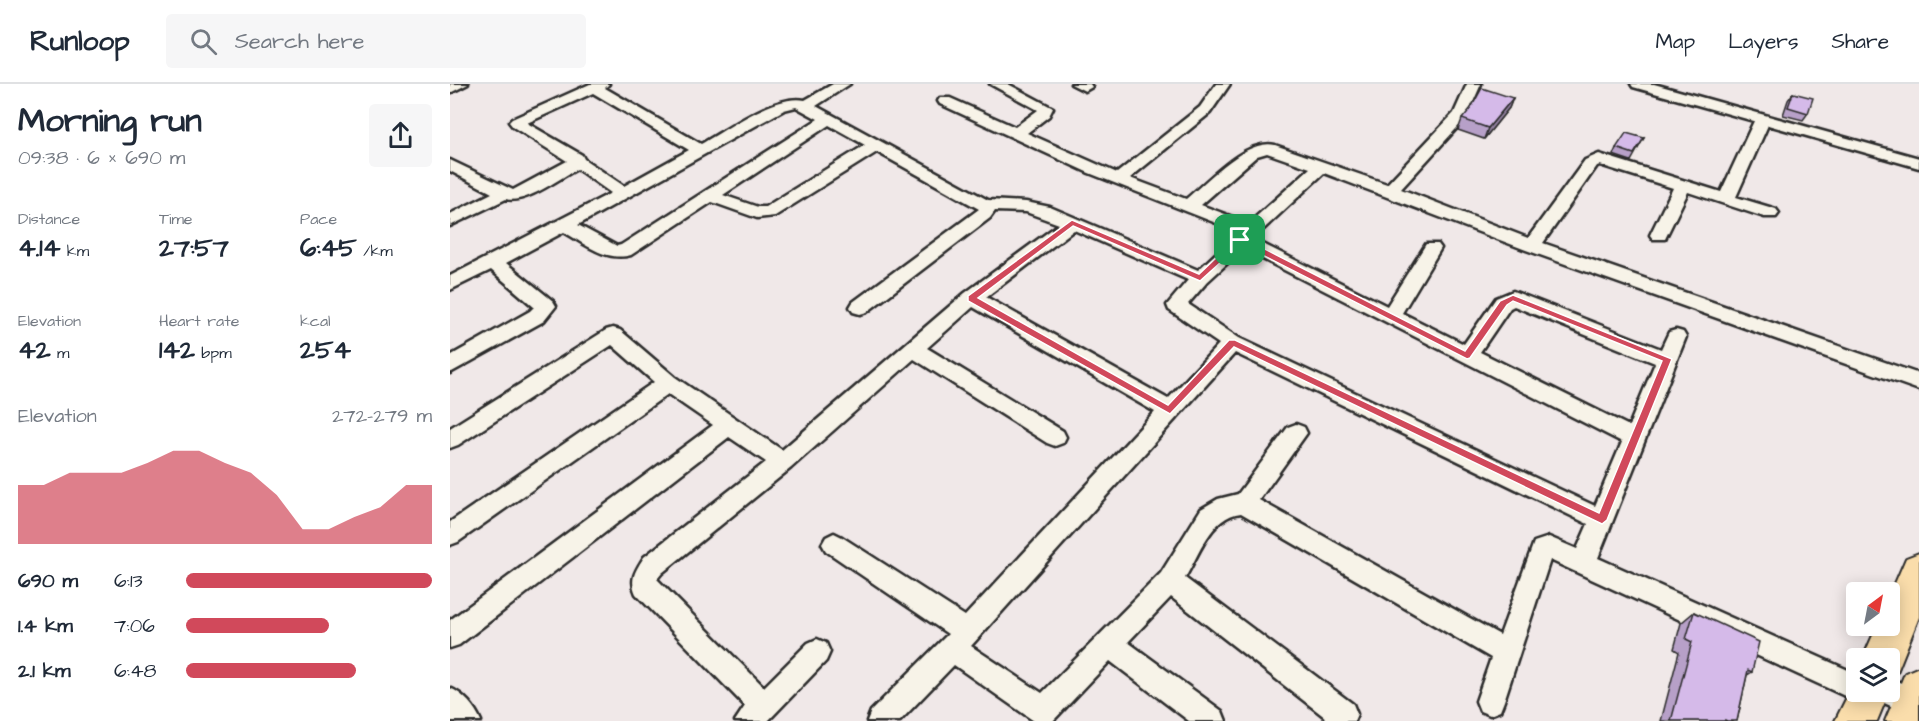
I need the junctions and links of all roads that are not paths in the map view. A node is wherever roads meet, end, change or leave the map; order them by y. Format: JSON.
{"nodes":[{"id":1,"x":461,"y":84,"type":"edge"},
{"id":2,"x":843,"y":84,"type":"edge"},
{"id":3,"x":997,"y":84,"type":"edge"},
{"id":4,"x":1223,"y":84,"type":"edge"},
{"id":5,"x":1474,"y":84,"type":"edge"},
{"id":6,"x":1638,"y":84,"type":"edge"},
{"id":7,"x":599,"y":86,"type":"edge"},
{"id":8,"x":450,"y":89,"type":"edge"},
{"id":9,"x":945,"y":101,"type":"dead end"},
{"id":10,"x":805,"y":106,"type":"junction"},
{"id":11,"x":829,"y":119,"type":"junction"},
{"id":12,"x":1763,"y":119,"type":"junction"},
{"id":13,"x":1017,"y":134,"type":"junction"},
{"id":14,"x":877,"y":145,"type":"junction"},
{"id":15,"x":700,"y":150,"type":"junction"},
{"id":16,"x":576,"y":161,"type":"junction"},
{"id":17,"x":1919,"y":163,"type":"edge"},
{"id":18,"x":450,"y":165,"type":"edge"},
{"id":19,"x":1322,"y":167,"type":"junction"},
{"id":20,"x":1119,"y":179,"type":"junction"},
{"id":21,"x":1683,"y":185,"type":"junction"},
{"id":22,"x":1390,"y":191,"type":"junction"},
{"id":23,"x":505,"y":193,"type":"junction"},
{"id":24,"x":623,"y":193,"type":"junction"},
{"id":25,"x":710,"y":196,"type":"junction"},
{"id":26,"x":1726,"y":199,"type":"junction"},
{"id":27,"x":1189,"y":206,"type":"junction"},
{"id":28,"x":989,"y":207,"type":"junction"},
{"id":29,"x":1770,"y":213,"type":"dead end"},
{"id":30,"x":450,"y":221,"type":"edge"},
{"id":31,"x":1072,"y":223,"type":"junction"},
{"id":32,"x":564,"y":225,"type":"junction"},
{"id":33,"x":1245,"y":235,"type":"junction"},
{"id":34,"x":1659,"y":235,"type":"dead end"},
{"id":35,"x":1532,"y":246,"type":"junction"},
{"id":36,"x":1432,"y":249,"type":"dead end"},
{"id":37,"x":492,"y":261,"type":"junction"},
{"id":38,"x":1200,"y":278,"type":"junction"},
{"id":39,"x":450,"y":284,"type":"edge"},
{"id":40,"x":972,"y":298,"type":"junction"},
{"id":41,"x":860,"y":307,"type":"dead end"},
{"id":42,"x":1390,"y":317,"type":"junction"},
{"id":43,"x":1676,"y":337,"type":"dead end"},
{"id":44,"x":1232,"y":343,"type":"junction"},
{"id":45,"x":913,"y":349,"type":"junction"},
{"id":46,"x":1467,"y":356,"type":"junction"},
{"id":47,"x":1667,"y":359,"type":"junction"},
{"id":48,"x":450,"y":365,"type":"edge"},
{"id":49,"x":1919,"y":382,"type":"edge"},
{"id":50,"x":668,"y":383,"type":"junction"},
{"id":51,"x":1170,"y":410,"type":"junction"},
{"id":52,"x":729,"y":424,"type":"junction"},
{"id":53,"x":1296,"y":433,"type":"dead end"},
{"id":54,"x":1055,"y":437,"type":"dead end"},
{"id":55,"x":450,"y":439,"type":"edge"},
{"id":56,"x":1635,"y":439,"type":"junction"},
{"id":57,"x":783,"y":462,"type":"junction"},
{"id":58,"x":1244,"y":504,"type":"junction"},
{"id":59,"x":1602,"y":520,"type":"junction"},
{"id":60,"x":450,"y":535,"type":"edge"},
{"id":61,"x":834,"y":544,"type":"dead end"},
{"id":62,"x":1584,"y":562,"type":"junction"},
{"id":63,"x":1919,"y":570,"type":"edge"},
{"id":64,"x":1170,"y":581,"type":"junction"},
{"id":65,"x":450,"y":636,"type":"edge"},
{"id":66,"x":959,"y":639,"type":"junction"},
{"id":67,"x":1109,"y":644,"type":"junction"},
{"id":68,"x":1898,"y":648,"type":"edge"},
{"id":69,"x":817,"y":652,"type":"dead end"},
{"id":70,"x":1507,"y":653,"type":"junction"},
{"id":71,"x":1846,"y":677,"type":"edge"},
{"id":72,"x":1490,"y":701,"type":"dead end"},
{"id":73,"x":450,"y":702,"type":"edge"},
{"id":74,"x":757,"y":713,"type":"edge"},
{"id":75,"x":1041,"y":716,"type":"edge"},
{"id":76,"x":1205,"y":719,"type":"edge"},
{"id":77,"x":1345,"y":719,"type":"edge"},
{"id":78,"x":467,"y":721,"type":"edge"},
{"id":79,"x":881,"y":721,"type":"edge"}],
"edges":[{"from":1,"to":8,"type":"street"},
{"from":2,"to":10,"type":"street"},
{"from":3,"to":13,"type":"street"},
{"from":4,"to":20,"type":"street"},
{"from":5,"to":22,"type":"street"},
{"from":6,"to":12,"type":"street"},
{"from":7,"to":15,"type":"street"},
{"from":7,"to":16,"type":"street"},
{"from":9,"to":13,"type":"street"},
{"from":10,"to":11,"type":"street"},
{"from":10,"to":15,"type":"street"},
{"from":11,"to":14,"type":"street"},
{"from":11,"to":25,"type":"street"},
{"from":12,"to":17,"type":"street"},
{"from":12,"to":26,"type":"street"},
{"from":13,"to":20,"type":"street"},
{"from":14,"to":25,"type":"street"},
{"from":14,"to":28,"type":"street"},
{"from":15,"to":24,"type":"street"},
{"from":16,"to":23,"type":"street"},
{"from":16,"to":24,"type":"street"},
{"from":18,"to":23,"type":"street"},
{"from":19,"to":22,"type":"street"},
{"from":19,"to":27,"type":"street"},
{"from":19,"to":33,"type":"street"},
{"from":20,"to":27,"type":"street"},
{"from":21,"to":26,"type":"street"},
{"from":21,"to":34,"type":"street"},
{"from":21,"to":35,"type":"street"},
{"from":22,"to":35,"type":"street"},
{"from":23,"to":30,"type":"street"},
{"from":24,"to":32,"type":"street"},
{"from":25,"to":32,"type":"street"},
{"from":26,"to":29,"type":"street"},
{"from":27,"to":33,"type":"street"},
{"from":28,"to":31,"type":"street"},
{"from":28,"to":41,"type":"street"},
{"from":31,"to":38,"type":"street"},
{"from":31,"to":40,"type":"street"},
{"from":32,"to":37,"type":"street"},
{"from":33,"to":38,"type":"street"},
{"from":33,"to":42,"type":"street"},
{"from":35,"to":49,"type":"street"},
{"from":36,"to":42,"type":"street"},
{"from":37,"to":39,"type":"street"},
{"from":37,"to":48,"type":"street"},
{"from":38,"to":44,"type":"street"},
{"from":40,"to":45,"type":"street"},
{"from":40,"to":51,"type":"street"},
{"from":42,"to":46,"type":"street"},
{"from":43,"to":47,"type":"street"},
{"from":44,"to":51,"type":"street"},
{"from":44,"to":59,"type":"street"},
{"from":45,"to":54,"type":"street"},
{"from":45,"to":57,"type":"street"},
{"from":46,"to":47,"type":"street"},
{"from":46,"to":56,"type":"street"},
{"from":47,"to":56,"type":"street"},
{"from":50,"to":52,"type":"street"},
{"from":50,"to":55,"type":"street"},
{"from":50,"to":60,"type":"street"},
{"from":51,"to":66,"type":"street"},
{"from":52,"to":57,"type":"street"},
{"from":52,"to":65,"type":"street"},
{"from":53,"to":58,"type":"street"},
{"from":56,"to":59,"type":"street"},
{"from":57,"to":74,"type":"street"},
{"from":58,"to":64,"type":"street"},
{"from":58,"to":70,"type":"street"},
{"from":59,"to":62,"type":"street"},
{"from":61,"to":66,"type":"street"},
{"from":62,"to":70,"type":"street"},
{"from":62,"to":71,"type":"street"},
{"from":63,"to":68,"type":"highway"},
{"from":64,"to":67,"type":"street"},
{"from":64,"to":77,"type":"street"},
{"from":66,"to":75,"type":"street"},
{"from":66,"to":79,"type":"street"},
{"from":67,"to":75,"type":"street"},
{"from":67,"to":76,"type":"street"},
{"from":69,"to":74,"type":"street"},
{"from":70,"to":72,"type":"street"},
{"from":73,"to":78,"type":"street"}]}
